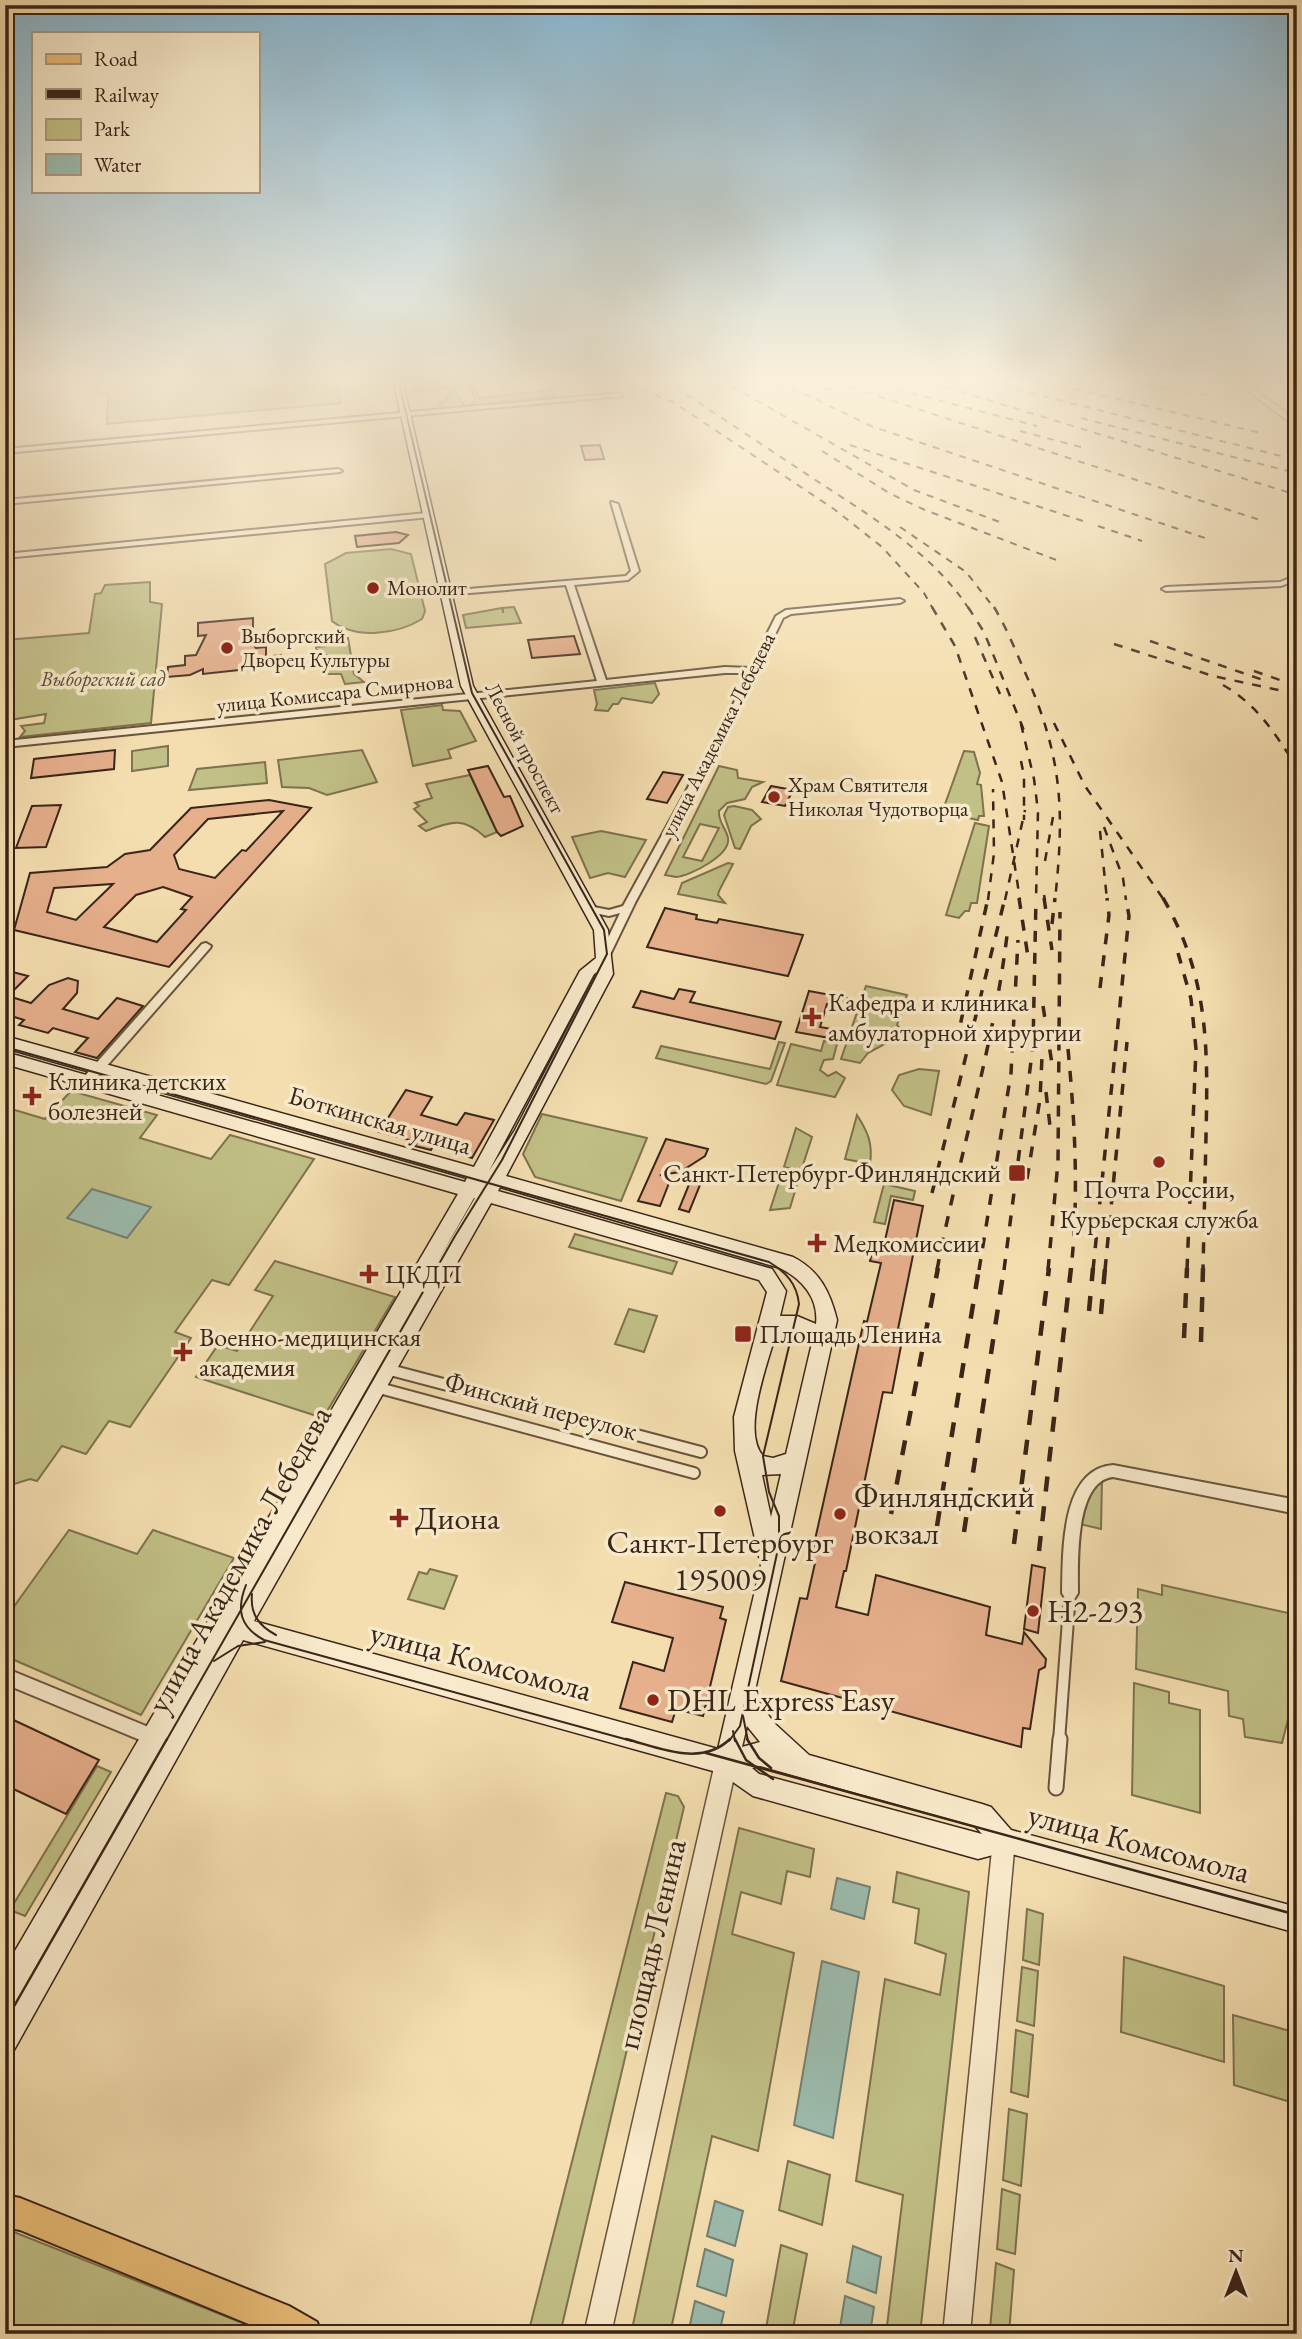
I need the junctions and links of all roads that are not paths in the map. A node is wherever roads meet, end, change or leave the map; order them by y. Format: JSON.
{"nodes":[{"id":1,"x":154,"y":488,"type":"edge"},
{"id":2,"x":421,"y":488,"type":"edge"},
{"id":3,"x":5,"y":502,"type":"edge"},
{"id":4,"x":614,"y":504,"type":"dead end"},
{"id":5,"x":427,"y":515,"type":"junction"},
{"id":6,"x":5,"y":556,"type":"edge"},
{"id":7,"x":1297,"y":577,"type":"edge"},
{"id":8,"x":569,"y":582,"type":"junction"},
{"id":9,"x":1166,"y":589,"type":"dead end"},
{"id":10,"x":445,"y":593,"type":"junction"},
{"id":11,"x":900,"y":601,"type":"dead end"},
{"id":12,"x":752,"y":671,"type":"junction"},
{"id":13,"x":602,"y":682,"type":"junction"},
{"id":14,"x":471,"y":696,"type":"junction"},
{"id":15,"x":5,"y":744,"type":"edge"},
{"id":16,"x":628,"y":908,"type":"junction"},
{"id":17,"x":589,"y":909,"type":"junction"},
{"id":18,"x":206,"y":946,"type":"dead end"},
{"id":19,"x":602,"y":961,"type":"junction"},
{"id":20,"x":5,"y":1042,"type":"edge"},
{"id":21,"x":5,"y":1058,"type":"edge"},
{"id":22,"x":93,"y":1075,"type":"junction"},
{"id":23,"x":482,"y":1185,"type":"junction"},
{"id":24,"x":738,"y":1257,"type":"junction"},
{"id":25,"x":767,"y":1328,"type":"junction"},
{"id":26,"x":822,"y":1341,"type":"junction"},
{"id":27,"x":394,"y":1371,"type":"dead end"},
{"id":28,"x":379,"y":1388,"type":"junction"},
{"id":29,"x":745,"y":1451,"type":"junction"},
{"id":30,"x":701,"y":1452,"type":"dead end"},
{"id":31,"x":792,"y":1461,"type":"junction"},
{"id":32,"x":694,"y":1473,"type":"dead end"},
{"id":33,"x":1297,"y":1507,"type":"edge"},
{"id":34,"x":772,"y":1569,"type":"junction"},
{"id":35,"x":1070,"y":1592,"type":"joint"},
{"id":36,"x":229,"y":1625,"type":"junction"},
{"id":37,"x":5,"y":1676,"type":"edge"},
{"id":38,"x":742,"y":1696,"type":"junction"},
{"id":39,"x":162,"y":1742,"type":"junction"},
{"id":40,"x":726,"y":1763,"type":"junction"},
{"id":41,"x":810,"y":1767,"type":"junction"},
{"id":42,"x":1056,"y":1788,"type":"dead end"},
{"id":43,"x":1004,"y":1840,"type":"junction"},
{"id":44,"x":1297,"y":1920,"type":"edge"},
{"id":45,"x":5,"y":1994,"type":"edge"},
{"id":46,"x":5,"y":2041,"type":"edge"},
{"id":47,"x":5,"y":2211,"type":"edge"},
{"id":48,"x":305,"y":2334,"type":"edge"},
{"id":49,"x":597,"y":2334,"type":"edge"},
{"id":50,"x":956,"y":2334,"type":"edge"}],
"edges":[{"from":1,"to":3,"type":"street"},
{"from":2,"to":5,"type":"main road","name":"Лесной проспект"},
{"from":4,"to":8,"type":"street"},
{"from":5,"to":6,"type":"street"},
{"from":5,"to":10,"type":"main road","name":"Лесной проспект"},
{"from":7,"to":9,"type":"street"},
{"from":8,"to":10,"type":"street"},
{"from":8,"to":13,"type":"street"},
{"from":10,"to":14,"type":"main road","name":"Лесной проспект"},
{"from":11,"to":12,"type":"street","name":"улица Академика Лебедева"},
{"from":12,"to":13,"type":"street","name":"улица Комиссара Смирнова"},
{"from":12,"to":16,"type":"street","name":"улица Академика Лебедева"},
{"from":13,"to":14,"type":"street","name":"улица Комиссара Смирнова"},
{"from":14,"to":15,"type":"street","name":"улица Комиссара Смирнова"},
{"from":14,"to":17,"type":"main road","name":"Лесной проспект"},
{"from":16,"to":17,"type":"street"},
{"from":16,"to":19,"type":"street","name":"улица Академика Лебедева"},
{"from":17,"to":19,"type":"main road","name":"Лесной проспект"},
{"from":18,"to":22,"type":"street"},
{"from":19,"to":23,"type":"main road","name":"улица Академика Лебедева"},
{"from":20,"to":22,"type":"main road","name":"Боткинская улица"},
{"from":21,"to":22,"type":"main road","name":"Боткинская улица"},
{"from":22,"to":23,"type":"main road","name":"Боткинская улица"},
{"from":23,"to":24,"type":"main road","name":"Боткинская улица"},
{"from":23,"to":28,"type":"main road","name":"улица Академика Лебедева"},
{"from":23,"to":36,"type":"main road","name":"улица Академика Лебедева"},
{"from":24,"to":25,"type":"main road","name":"площадь Ленина"},
{"from":24,"to":26,"type":"main road","name":"площадь Ленина"},
{"from":25,"to":26,"type":"main road"},
{"from":25,"to":29,"type":"main road","name":"площадь Ленина"},
{"from":26,"to":31,"type":"main road","name":"площадь Ленина"},
{"from":27,"to":30,"type":"street","name":"Финский переулок"},
{"from":28,"to":32,"type":"street","name":"Финский переулок"},
{"from":28,"to":36,"type":"main road","name":"улица Академика Лебедева"},
{"from":29,"to":31,"type":"main road"},
{"from":29,"to":34,"type":"main road","name":"площадь Ленина"},
{"from":31,"to":34,"type":"main road","name":"площадь Ленина"},
{"from":33,"to":35,"type":"street"},
{"from":34,"to":38,"type":"main road","name":"площадь Ленина"},
{"from":35,"to":42,"type":"street"},
{"from":36,"to":39,"type":"main road","name":"улица Академика Лебедева"},
{"from":36,"to":40,"type":"main road","name":"улица Комсомола"},
{"from":37,"to":39,"type":"street"},
{"from":38,"to":40,"type":"main road","name":"площадь Ленина"},
{"from":38,"to":41,"type":"main road"},
{"from":39,"to":45,"type":"main road","name":"улица Академика Лебедева"},
{"from":39,"to":46,"type":"main road","name":"улица Академика Лебедева"},
{"from":40,"to":41,"type":"main road","name":"улица Комсомола"},
{"from":40,"to":43,"type":"main road","name":"улица Комсомола"},
{"from":40,"to":49,"type":"street","name":"площадь Ленина"},
{"from":41,"to":43,"type":"main road","name":"улица Комсомола"},
{"from":43,"to":44,"type":"main road","name":"улица Комсомола"},
{"from":43,"to":50,"type":"street"},
{"from":47,"to":48,"type":"main road"}]}
